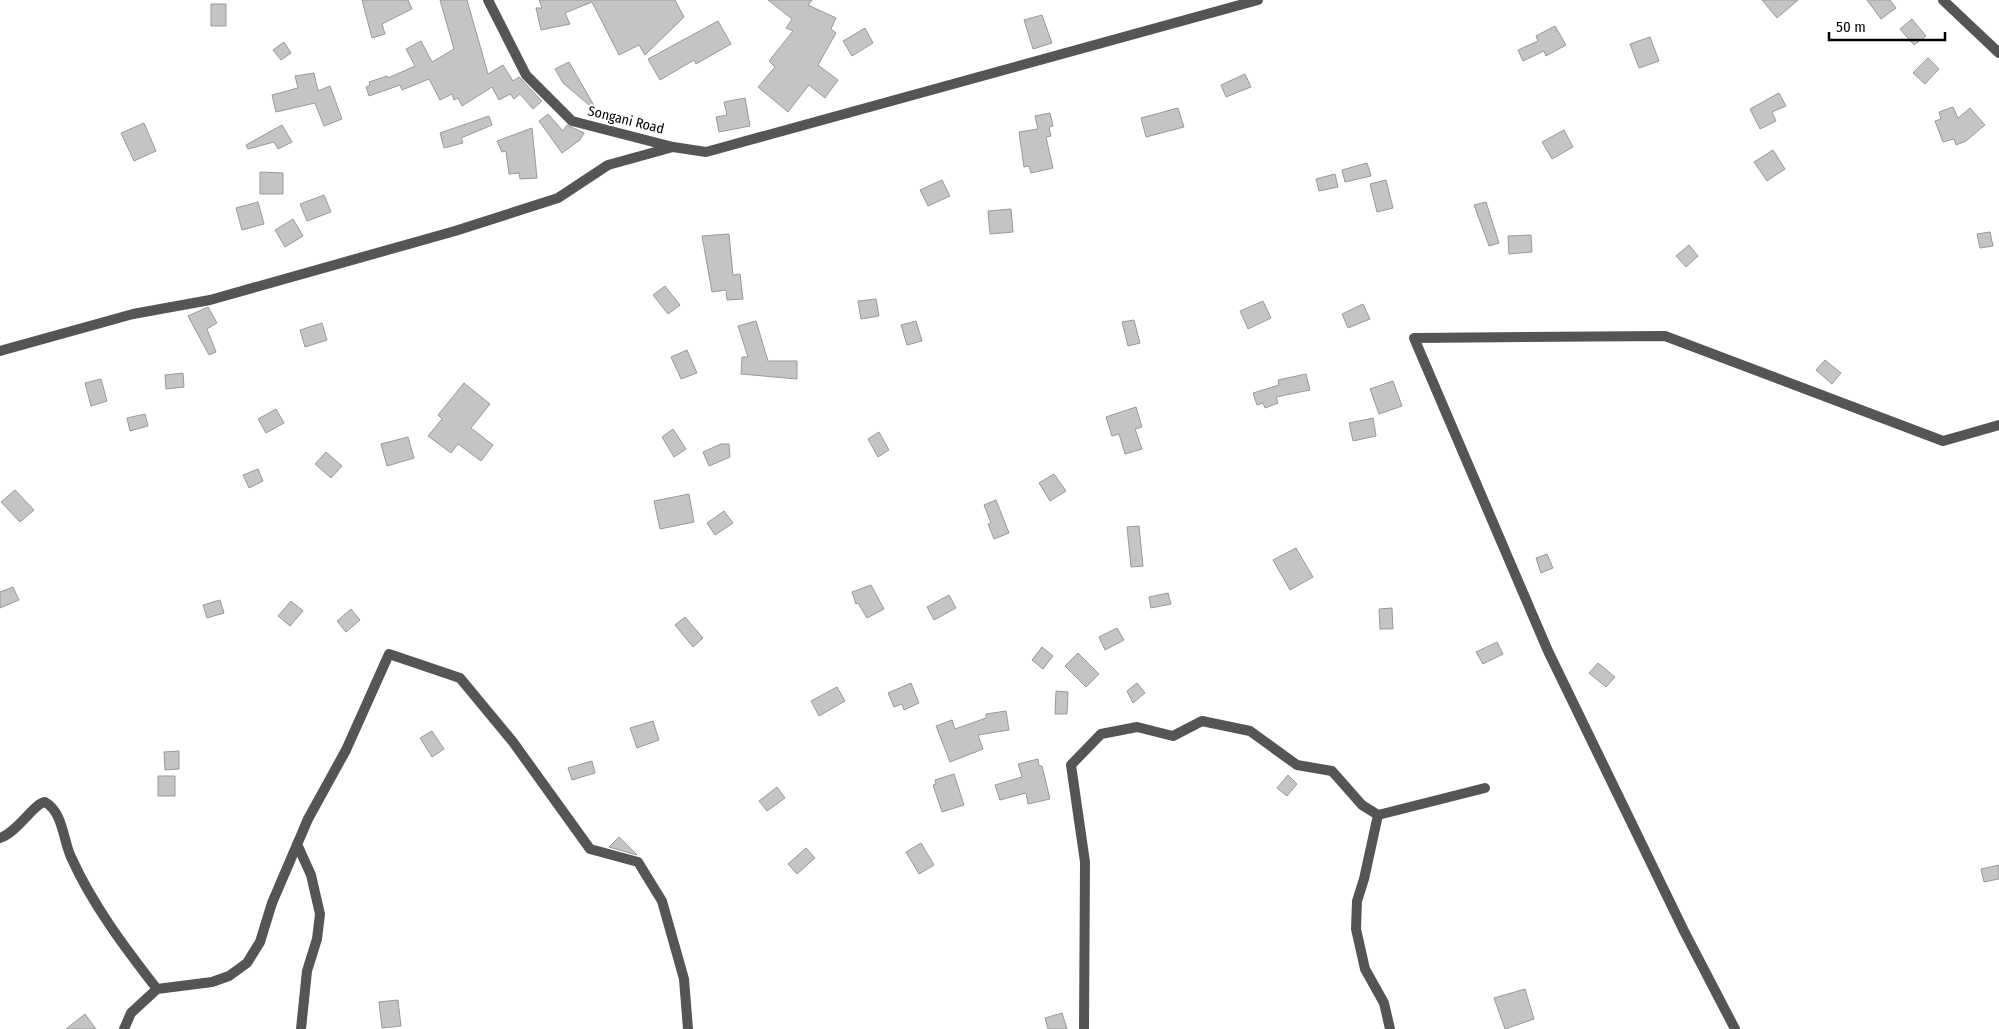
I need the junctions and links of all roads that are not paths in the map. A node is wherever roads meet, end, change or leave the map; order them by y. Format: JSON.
{"nodes":[{"id":1,"x":488,"y":0,"type":"edge"},
{"id":2,"x":1258,"y":0,"type":"edge"},
{"id":3,"x":1943,"y":0,"type":"edge"},
{"id":4,"x":1999,"y":52,"type":"edge"},
{"id":5,"x":673,"y":146,"type":"junction"},
{"id":6,"x":0,"y":351,"type":"edge"},
{"id":7,"x":1999,"y":425,"type":"edge"},
{"id":8,"x":1485,"y":788,"type":"dead end"},
{"id":9,"x":1378,"y":815,"type":"junction"},
{"id":10,"x":0,"y":838,"type":"edge"},
{"id":11,"x":297,"y":844,"type":"junction"},
{"id":12,"x":158,"y":989,"type":"junction"},
{"id":13,"x":124,"y":1029,"type":"edge"},
{"id":14,"x":301,"y":1029,"type":"edge"},
{"id":15,"x":688,"y":1029,"type":"edge"},
{"id":16,"x":1084,"y":1029,"type":"edge"},
{"id":17,"x":1390,"y":1029,"type":"edge"},
{"id":18,"x":1735,"y":1029,"type":"edge"}],
"edges":[{"from":1,"to":5,"type":"street","name":"Songani Road"},
{"from":2,"to":5,"type":"street","name":"Songani Road"},
{"from":3,"to":4,"type":"street"},
{"from":5,"to":6,"type":"street"},
{"from":7,"to":18,"type":"street"},
{"from":8,"to":9,"type":"street"},
{"from":9,"to":16,"type":"street"},
{"from":9,"to":17,"type":"street"},
{"from":10,"to":12,"type":"street"},
{"from":11,"to":12,"type":"street"},
{"from":11,"to":14,"type":"street"},
{"from":11,"to":15,"type":"street"},
{"from":12,"to":13,"type":"street"}]}
